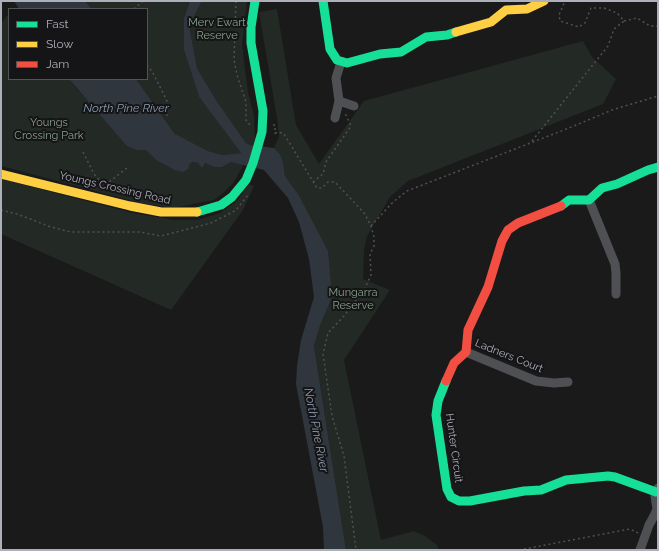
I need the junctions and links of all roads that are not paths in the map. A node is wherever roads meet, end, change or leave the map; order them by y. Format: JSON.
{"nodes":[{"id":1,"x":255,"y":1,"type":"edge"},
{"id":2,"x":323,"y":1,"type":"edge"},
{"id":3,"x":503,"y":1,"type":"edge"},
{"id":4,"x":544,"y":1,"type":"edge"},
{"id":5,"x":506,"y":10,"type":"junction"},
{"id":6,"x":341,"y":62,"type":"junction"},
{"id":7,"x":339,"y":100,"type":"junction"},
{"id":8,"x":354,"y":106,"type":"dead end"},
{"id":9,"x":335,"y":118,"type":"dead end"},
{"id":10,"x":658,"y":167,"type":"edge"},
{"id":11,"x":1,"y":174,"type":"edge"},
{"id":12,"x":589,"y":200,"type":"junction"},
{"id":13,"x":616,"y":294,"type":"dead end"},
{"id":14,"x":466,"y":352,"type":"junction"},
{"id":15,"x":568,"y":382,"type":"dead end"},
{"id":16,"x":657,"y":490,"type":"edge"},
{"id":17,"x":640,"y":550,"type":"edge"}],
"edges":[{"from":1,"to":11,"type":"street","name":"Youngs Crossing Road"},
{"from":2,"to":6,"type":"street"},
{"from":3,"to":5,"type":"street"},
{"from":4,"to":5,"type":"street"},
{"from":5,"to":6,"type":"street"},
{"from":6,"to":7,"type":"street"},
{"from":7,"to":8,"type":"street"},
{"from":7,"to":9,"type":"street"},
{"from":10,"to":12,"type":"street"},
{"from":12,"to":13,"type":"street"},
{"from":12,"to":14,"type":"street"},
{"from":14,"to":15,"type":"street","name":"Ladners Court"},
{"from":14,"to":16,"type":"street","name":"Hunter Circuit"},
{"from":16,"to":17,"type":"street"}]}
